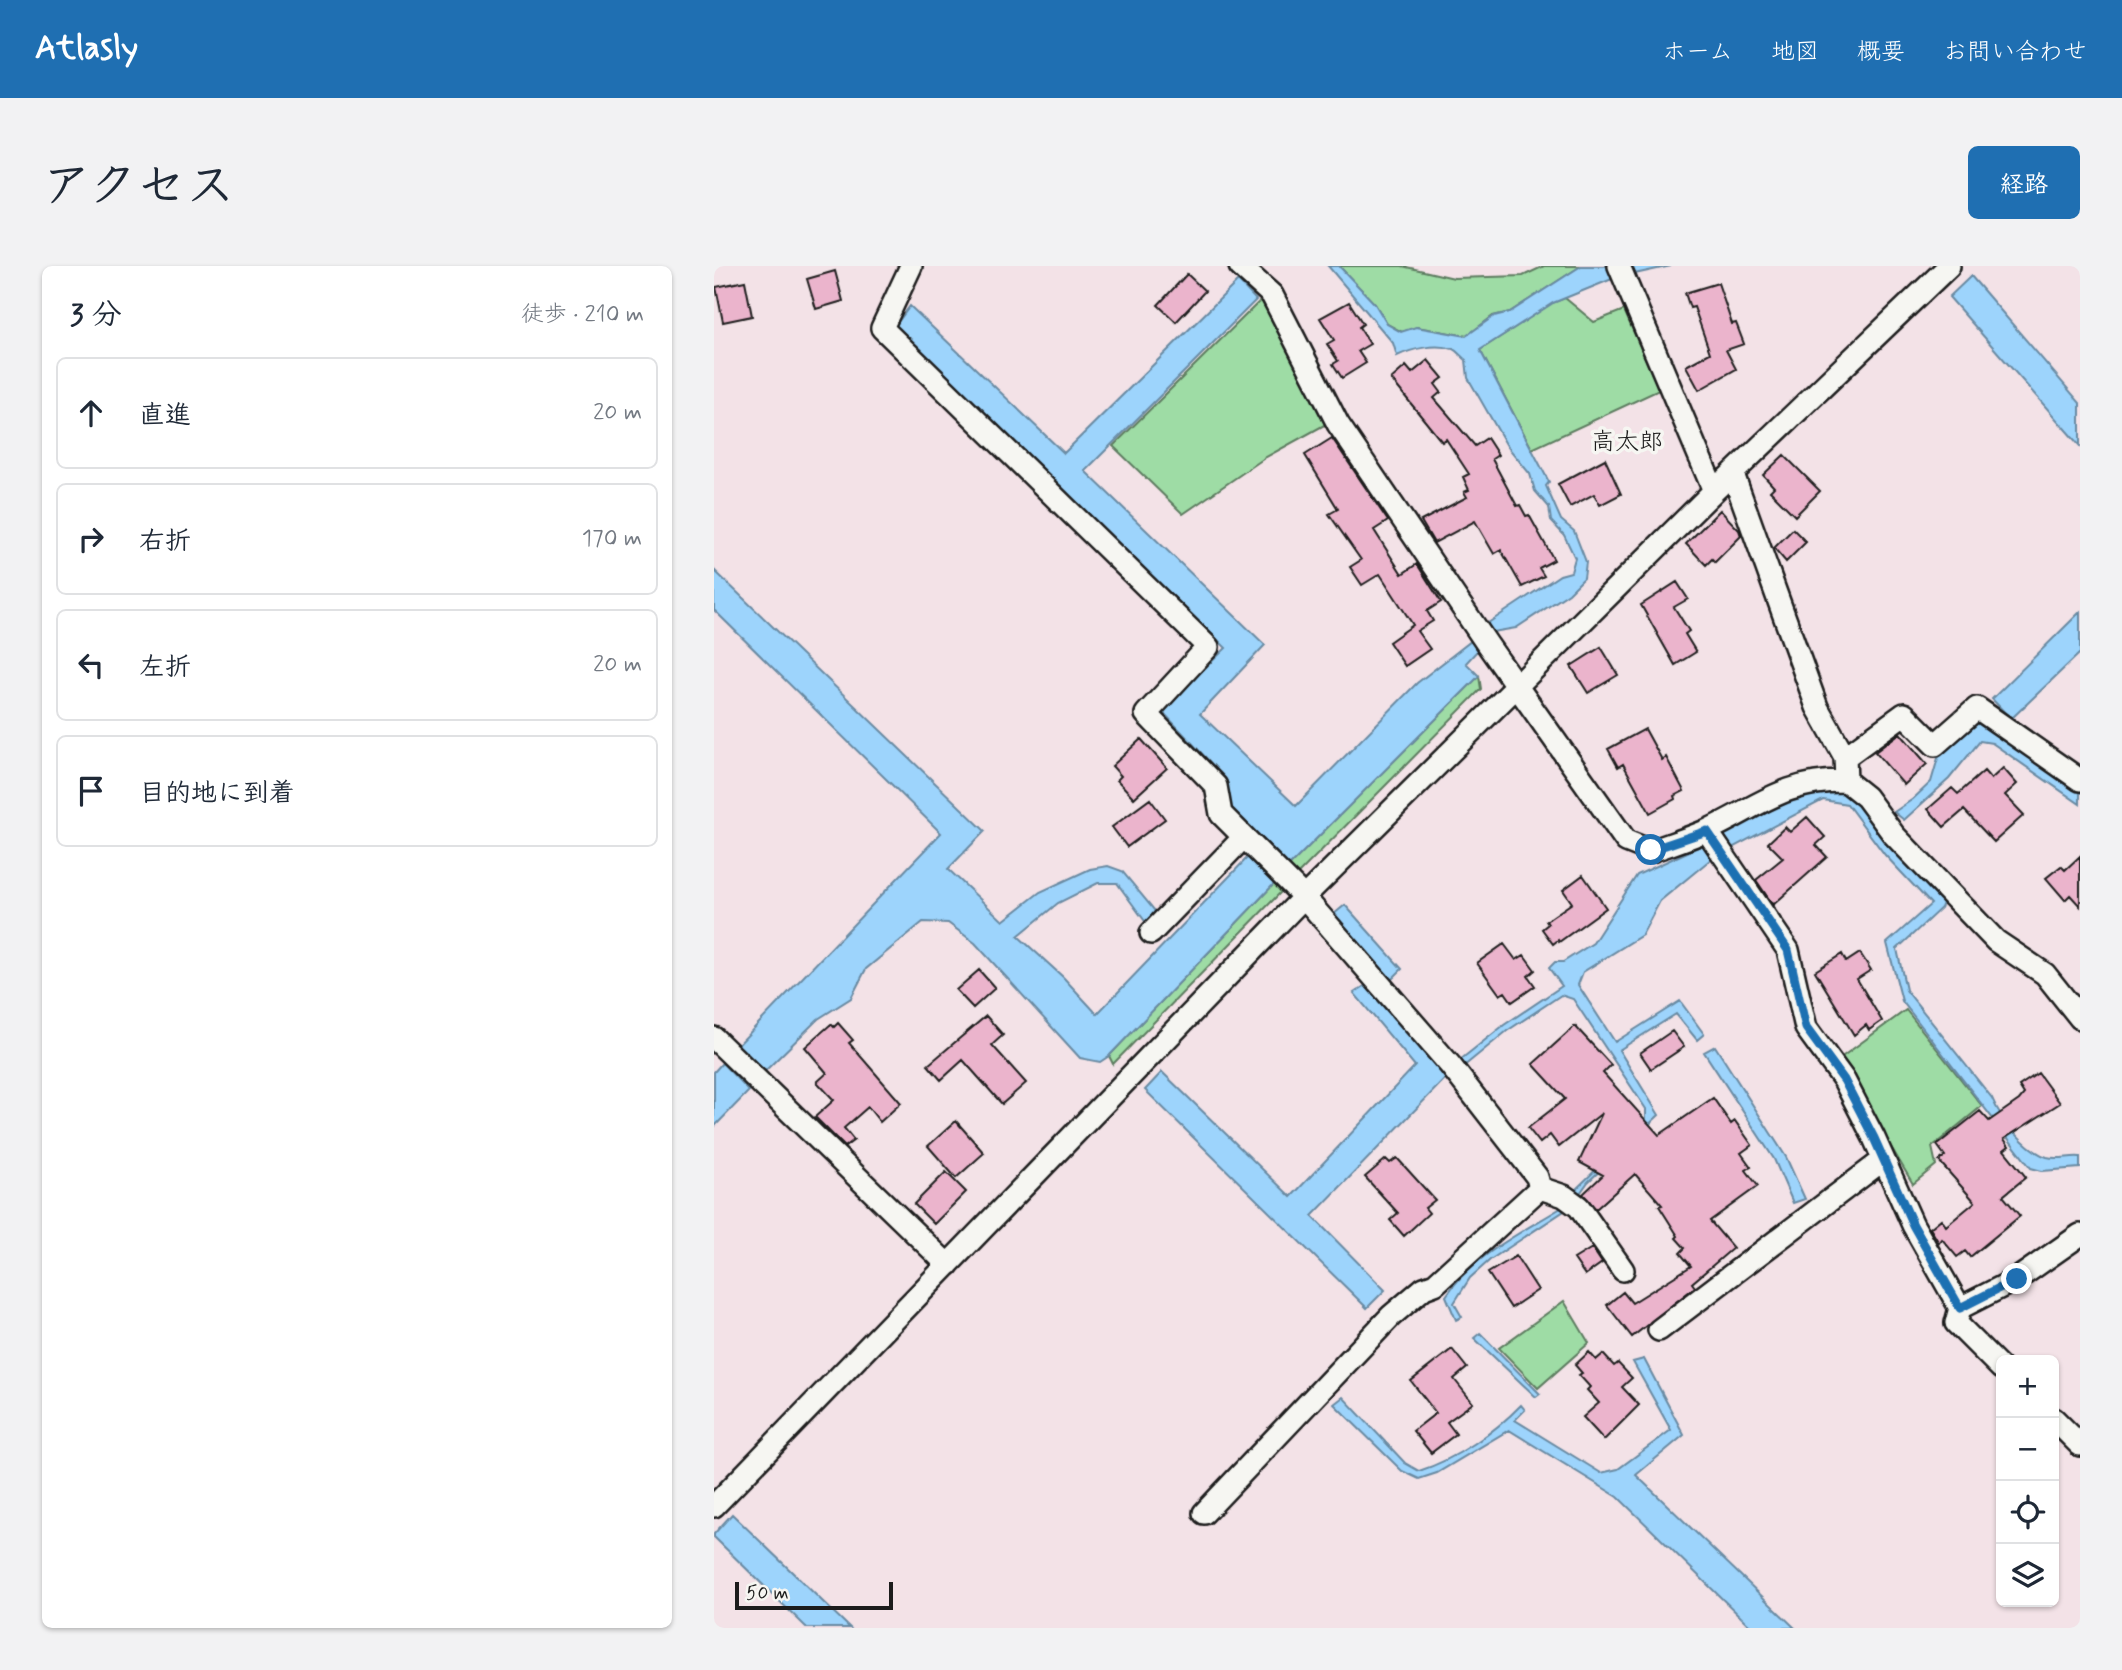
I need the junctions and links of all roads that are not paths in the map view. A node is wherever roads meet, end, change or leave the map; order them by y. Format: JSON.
{"nodes":[{"id":1,"x":911,"y":266,"type":"edge"},
{"id":2,"x":1240,"y":266,"type":"edge"},
{"id":3,"x":1950,"y":266,"type":"edge"},
{"id":4,"x":1622,"y":273,"type":"edge"},
{"id":5,"x":1733,"y":474,"type":"junction"},
{"id":6,"x":1714,"y":491,"type":"junction"},
{"id":7,"x":1517,"y":684,"type":"junction"},
{"id":8,"x":1845,"y":757,"type":"junction"},
{"id":9,"x":2080,"y":780,"type":"edge"},
{"id":10,"x":1846,"y":781,"type":"junction"},
{"id":11,"x":1708,"y":833,"type":"junction"},
{"id":12,"x":1244,"y":837,"type":"junction"},
{"id":13,"x":1304,"y":897,"type":"junction"},
{"id":14,"x":1151,"y":933,"type":"dead end"},
{"id":15,"x":2080,"y":1018,"type":"edge"},
{"id":16,"x":714,"y":1038,"type":"edge"},
{"id":17,"x":1883,"y":1160,"type":"junction"},
{"id":18,"x":1540,"y":1188,"type":"junction"},
{"id":19,"x":2080,"y":1235,"type":"edge"},
{"id":20,"x":948,"y":1265,"type":"junction"},
{"id":21,"x":1623,"y":1270,"type":"dead end"},
{"id":22,"x":1960,"y":1308,"type":"junction"},
{"id":23,"x":1659,"y":1330,"type":"dead end"},
{"id":24,"x":1996,"y":1363,"type":"edge"},
{"id":25,"x":2059,"y":1424,"type":"edge"},
{"id":26,"x":2080,"y":1445,"type":"edge"},
{"id":27,"x":714,"y":1506,"type":"edge"},
{"id":28,"x":1204,"y":1513,"type":"dead end"}],
"edges":[{"from":1,"to":12,"type":"street"},
{"from":2,"to":7,"type":"street"},
{"from":3,"to":5,"type":"street"},
{"from":4,"to":6,"type":"street"},
{"from":5,"to":6,"type":"street"},
{"from":5,"to":8,"type":"street"},
{"from":6,"to":7,"type":"street"},
{"from":7,"to":11,"type":"street"},
{"from":7,"to":13,"type":"street"},
{"from":8,"to":9,"type":"street"},
{"from":8,"to":10,"type":"street"},
{"from":10,"to":11,"type":"street"},
{"from":10,"to":15,"type":"street"},
{"from":11,"to":17,"type":"street"},
{"from":12,"to":13,"type":"street"},
{"from":12,"to":14,"type":"street"},
{"from":13,"to":18,"type":"street"},
{"from":13,"to":20,"type":"street"},
{"from":16,"to":20,"type":"street"},
{"from":17,"to":22,"type":"street"},
{"from":17,"to":23,"type":"street"},
{"from":18,"to":21,"type":"street"},
{"from":18,"to":28,"type":"street"},
{"from":19,"to":22,"type":"street"},
{"from":20,"to":27,"type":"street"},
{"from":22,"to":24,"type":"street"},
{"from":25,"to":26,"type":"street"}]}
